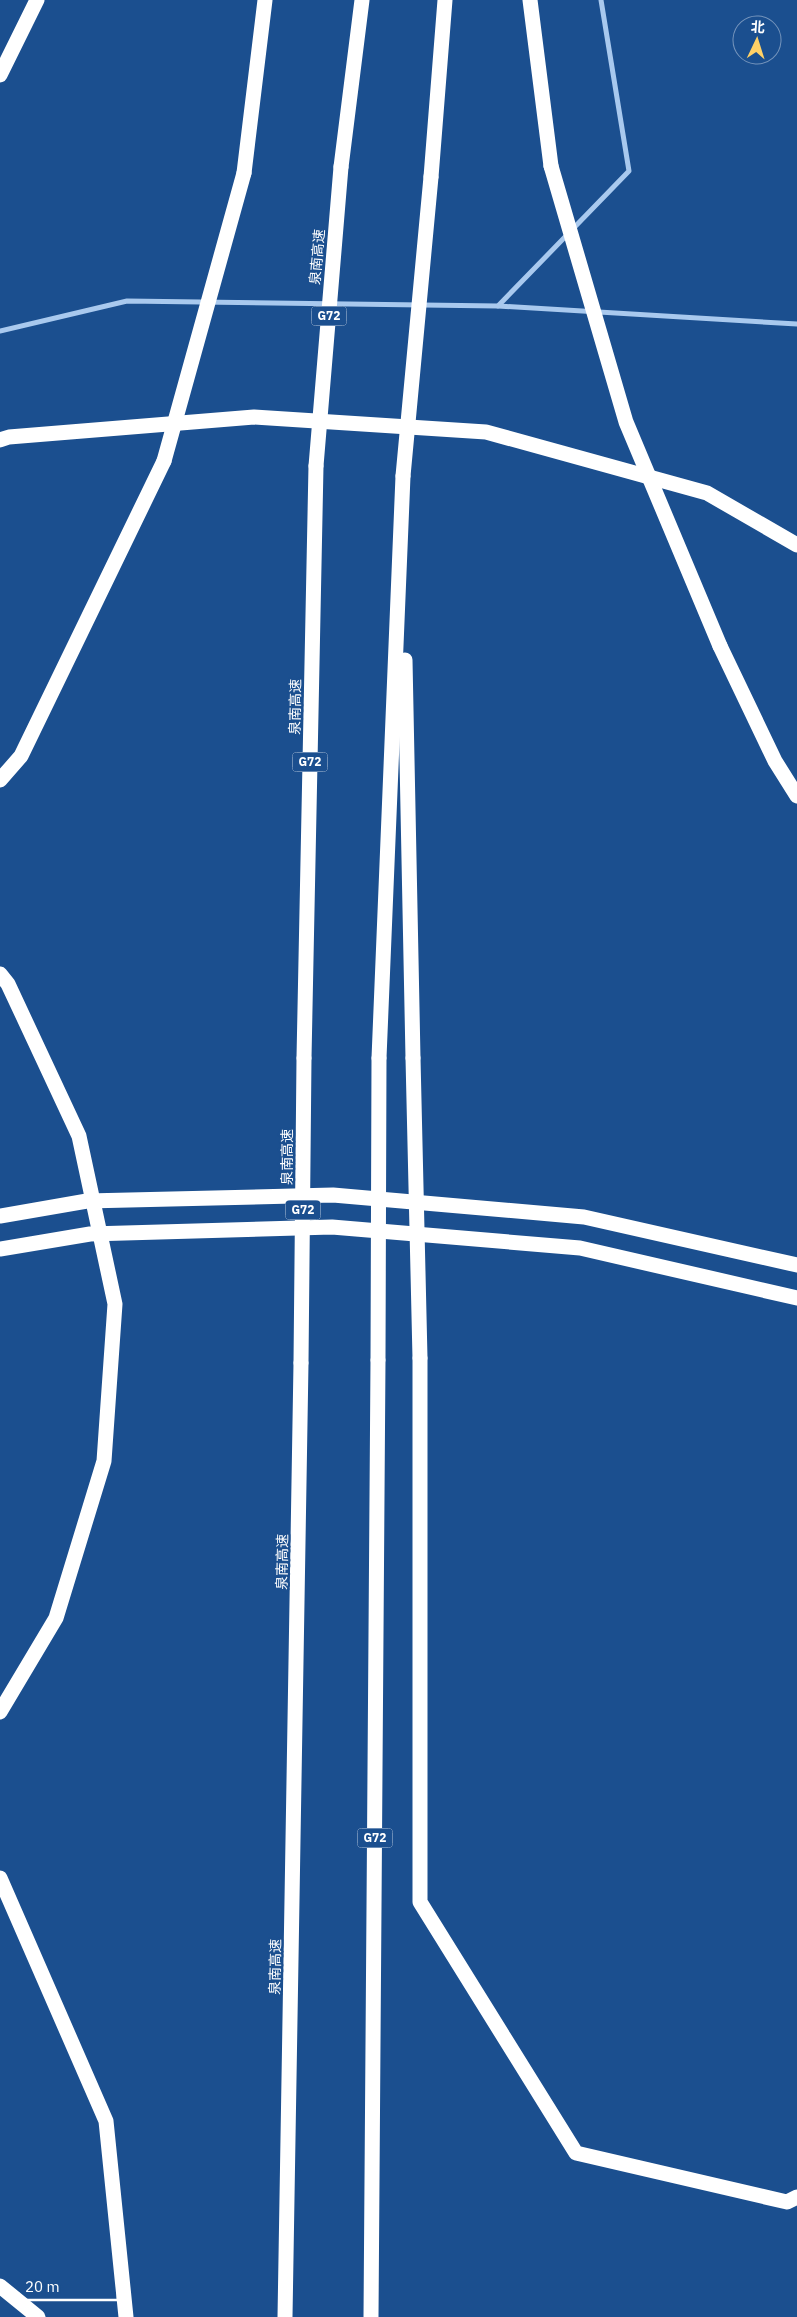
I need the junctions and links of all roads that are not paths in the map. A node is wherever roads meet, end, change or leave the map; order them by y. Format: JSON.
{"nodes":[{"id":1,"x":37,"y":0,"type":"edge"},
{"id":2,"x":265,"y":0,"type":"edge"},
{"id":3,"x":362,"y":0,"type":"edge"},
{"id":4,"x":445,"y":0,"type":"edge"},
{"id":5,"x":530,"y":0,"type":"edge"},
{"id":6,"x":602,"y":0,"type":"edge"},
{"id":7,"x":0,"y":75,"type":"edge"},
{"id":8,"x":498,"y":306,"type":"junction"},
{"id":9,"x":797,"y":324,"type":"edge"},
{"id":10,"x":0,"y":331,"type":"edge"},
{"id":11,"x":0,"y":440,"type":"edge"},
{"id":12,"x":402,"y":509,"type":"junction"},
{"id":13,"x":797,"y":545,"type":"edge"},
{"id":14,"x":0,"y":780,"type":"edge"},
{"id":15,"x":797,"y":796,"type":"edge"},
{"id":16,"x":0,"y":974,"type":"edge"},
{"id":17,"x":0,"y":1216,"type":"edge"},
{"id":18,"x":0,"y":1248,"type":"edge"},
{"id":19,"x":797,"y":1265,"type":"edge"},
{"id":20,"x":797,"y":1298,"type":"edge"},
{"id":21,"x":0,"y":1712,"type":"edge"},
{"id":22,"x":0,"y":1878,"type":"edge"},
{"id":23,"x":797,"y":2197,"type":"edge"},
{"id":24,"x":0,"y":2286,"type":"edge"},
{"id":25,"x":38,"y":2317,"type":"edge"},
{"id":26,"x":126,"y":2317,"type":"edge"},
{"id":27,"x":285,"y":2317,"type":"edge"},
{"id":28,"x":371,"y":2317,"type":"edge"}],
"edges":[{"from":1,"to":7,"type":"highway"},
{"from":2,"to":14,"type":"highway","bridge":true},
{"from":3,"to":27,"type":"highway","name":"泉南高速","number":"G72","bridge":true},
{"from":4,"to":12,"type":"highway","number":"G72","bridge":true},
{"from":5,"to":15,"type":"highway","bridge":true},
{"from":6,"to":8,"type":"street"},
{"from":8,"to":9,"type":"street"},
{"from":8,"to":10,"type":"street"},
{"from":11,"to":13,"type":"highway"},
{"from":12,"to":23,"type":"highway","bridge":true},
{"from":12,"to":28,"type":"highway","number":"G72","bridge":true},
{"from":16,"to":21,"type":"highway","bridge":true},
{"from":17,"to":19,"type":"highway"},
{"from":18,"to":20,"type":"highway"},
{"from":22,"to":26,"type":"highway"},
{"from":24,"to":25,"type":"highway"}]}
